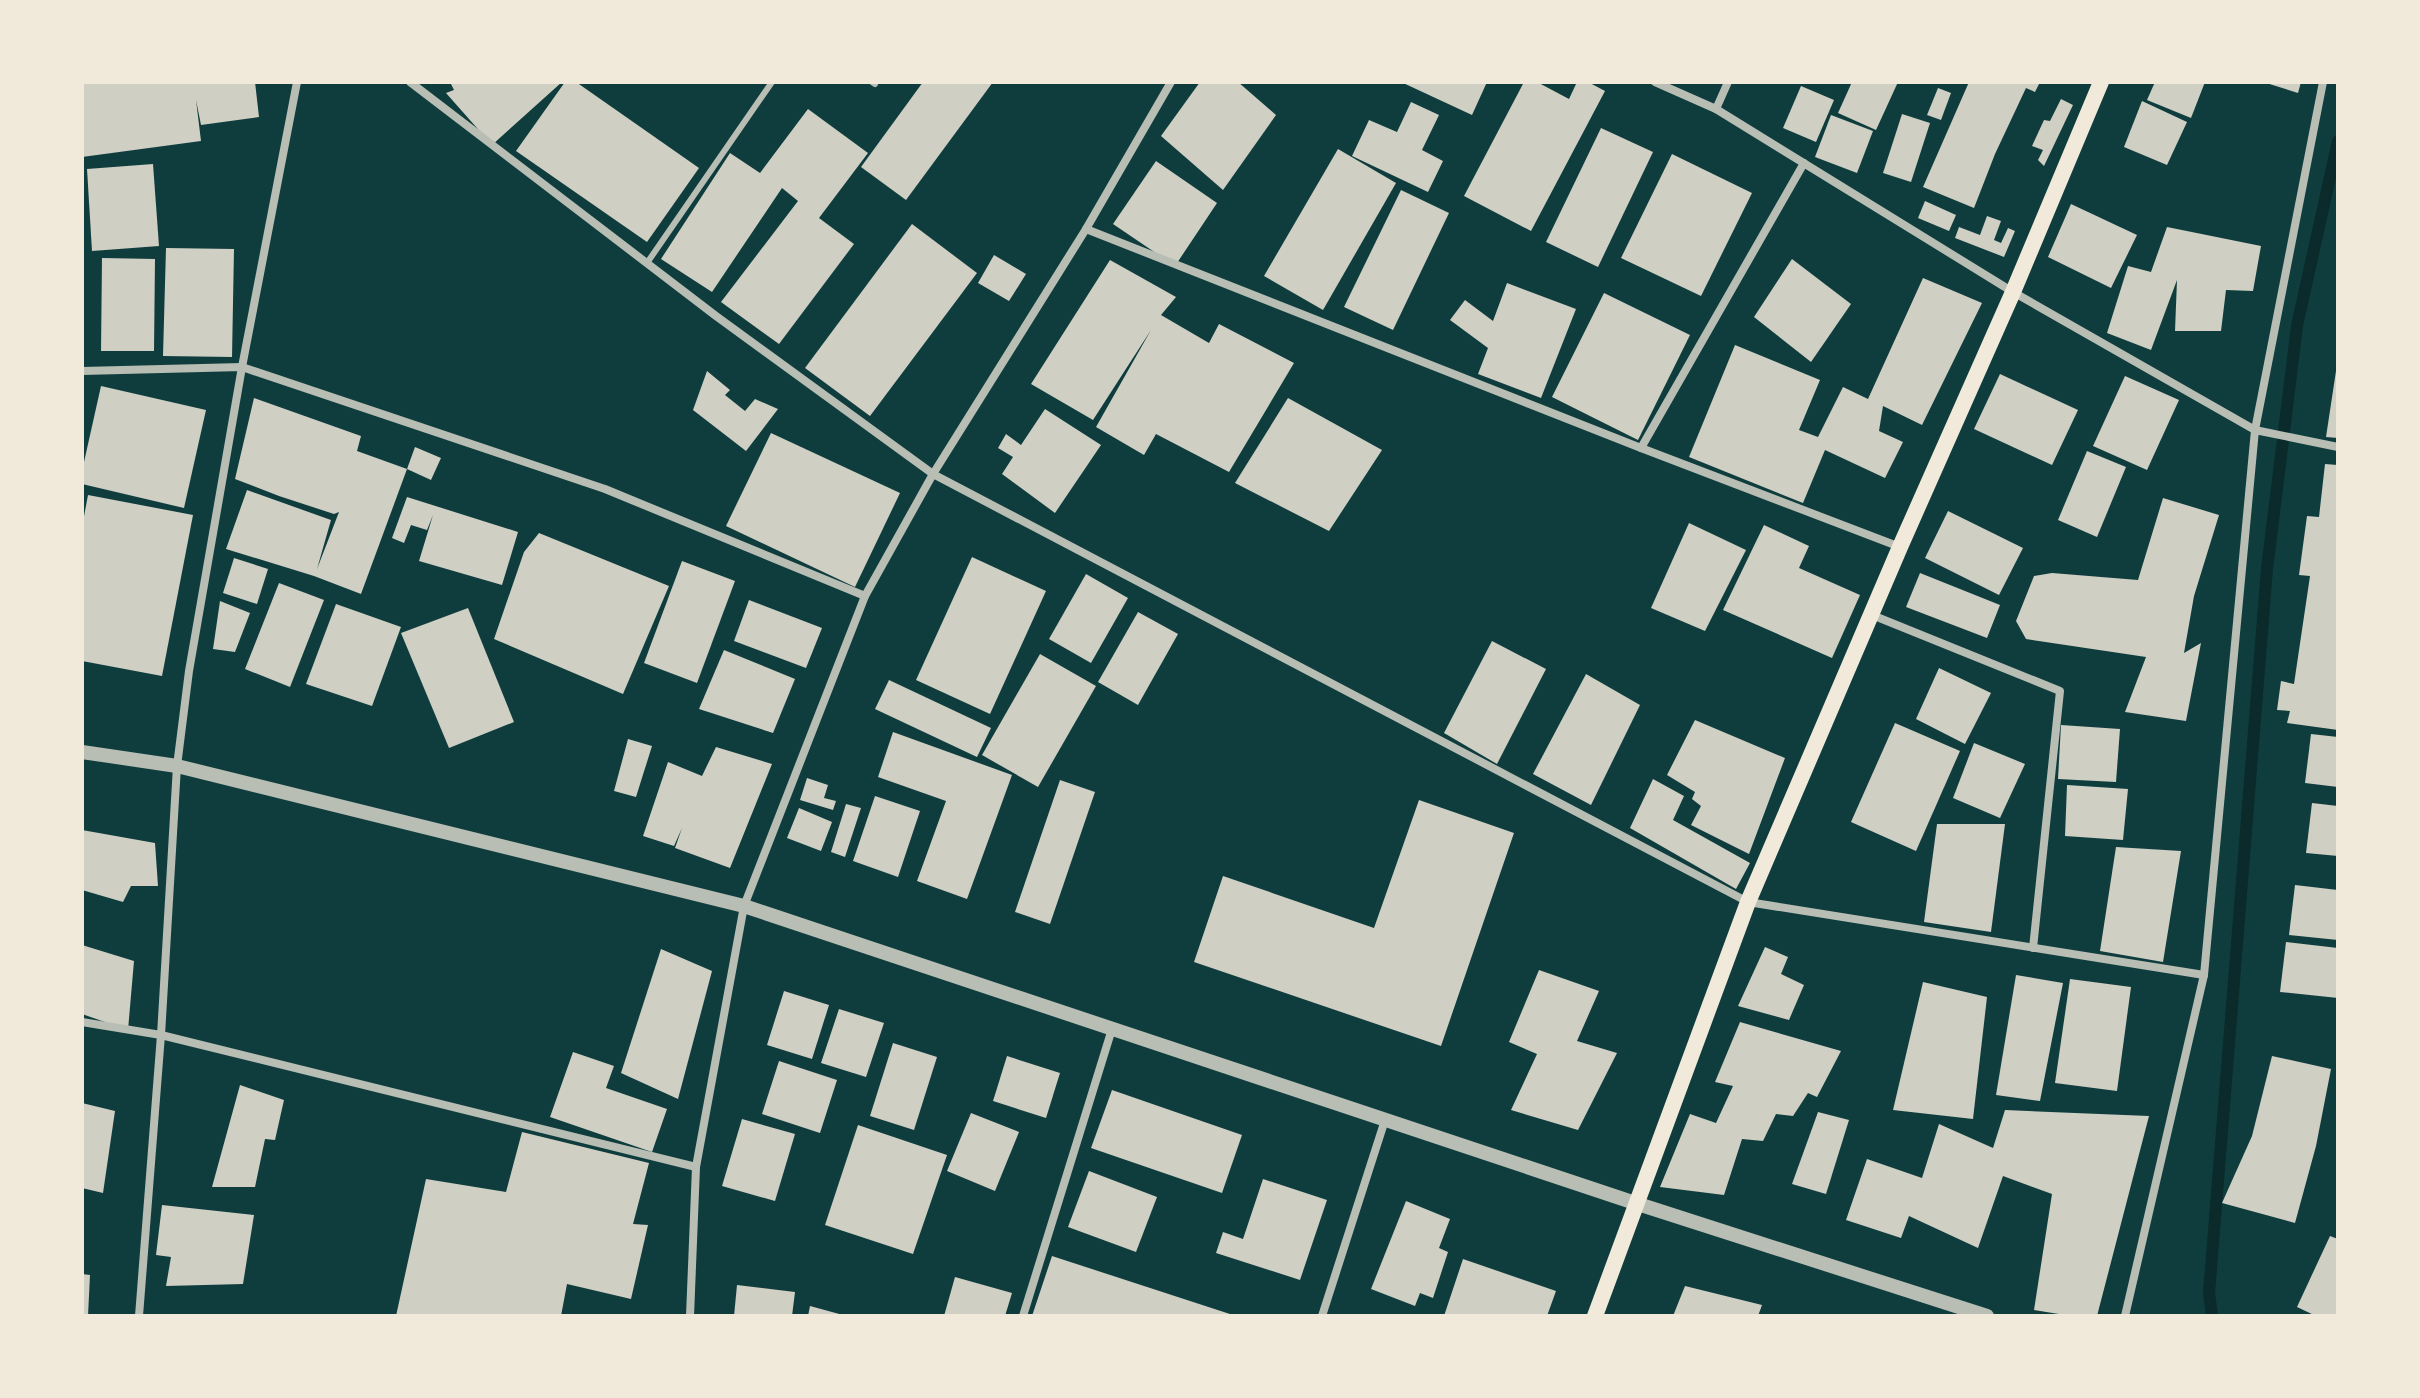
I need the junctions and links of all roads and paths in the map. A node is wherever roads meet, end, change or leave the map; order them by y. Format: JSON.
{"nodes":[{"id":1,"x":297,"y":82,"type":"edge"},
{"id":2,"x":410,"y":82,"type":"edge"},
{"id":3,"x":772,"y":82,"type":"edge"},
{"id":4,"x":1171,"y":82,"type":"edge"},
{"id":5,"x":1655,"y":82,"type":"edge"},
{"id":6,"x":1728,"y":82,"type":"edge"},
{"id":7,"x":2101,"y":82,"type":"edge"},
{"id":8,"x":2323,"y":82,"type":"edge"},
{"id":9,"x":1716,"y":109,"type":"junction"},
{"id":10,"x":1804,"y":163,"type":"junction"},
{"id":11,"x":1086,"y":229,"type":"junction"},
{"id":12,"x":647,"y":263,"type":"junction"},
{"id":13,"x":2013,"y":292,"type":"junction"},
{"id":14,"x":242,"y":367,"type":"junction"},
{"id":15,"x":82,"y":371,"type":"edge"},
{"id":16,"x":2255,"y":430,"type":"junction"},
{"id":17,"x":2338,"y":447,"type":"edge"},
{"id":18,"x":1641,"y":448,"type":"junction"},
{"id":19,"x":933,"y":474,"type":"junction"},
{"id":20,"x":1900,"y":547,"type":"junction"},
{"id":21,"x":865,"y":596,"type":"junction"},
{"id":22,"x":1871,"y":615,"type":"junction"},
{"id":23,"x":82,"y":752,"type":"edge"},
{"id":24,"x":177,"y":766,"type":"junction"},
{"id":25,"x":1748,"y":902,"type":"junction"},
{"id":26,"x":744,"y":906,"type":"junction"},
{"id":27,"x":2033,"y":948,"type":"junction"},
{"id":28,"x":2204,"y":975,"type":"junction"},
{"id":29,"x":82,"y":1022,"type":"edge"},
{"id":30,"x":1112,"y":1029,"type":"junction"},
{"id":31,"x":161,"y":1035,"type":"junction"},
{"id":32,"x":1385,"y":1120,"type":"junction"},
{"id":33,"x":696,"y":1167,"type":"junction"},
{"id":34,"x":1635,"y":1203,"type":"junction"},
{"id":35,"x":1977,"y":1314,"type":"edge"},
{"id":36,"x":139,"y":1316,"type":"edge"},
{"id":37,"x":690,"y":1316,"type":"edge"},
{"id":38,"x":1023,"y":1316,"type":"edge"},
{"id":39,"x":1322,"y":1316,"type":"edge"},
{"id":40,"x":1595,"y":1316,"type":"edge"},
{"id":41,"x":2125,"y":1316,"type":"edge"}],
"edges":[{"from":1,"to":14,"type":"street"},
{"from":2,"to":12,"type":"street"},
{"from":3,"to":12,"type":"lane"},
{"from":4,"to":11,"type":"street"},
{"from":5,"to":9,"type":"street"},
{"from":6,"to":9,"type":"street"},
{"from":7,"to":13,"type":"main road"},
{"from":8,"to":16,"type":"street"},
{"from":9,"to":10,"type":"street"},
{"from":10,"to":13,"type":"street"},
{"from":10,"to":18,"type":"street"},
{"from":11,"to":18,"type":"street"},
{"from":11,"to":19,"type":"street"},
{"from":12,"to":19,"type":"street"},
{"from":13,"to":16,"type":"street"},
{"from":13,"to":20,"type":"main road"},
{"from":14,"to":15,"type":"street"},
{"from":14,"to":21,"type":"street"},
{"from":14,"to":24,"type":"street"},
{"from":16,"to":17,"type":"street"},
{"from":16,"to":28,"type":"street"},
{"from":18,"to":20,"type":"street"},
{"from":19,"to":21,"type":"street"},
{"from":19,"to":25,"type":"street"},
{"from":20,"to":22,"type":"main road"},
{"from":21,"to":26,"type":"street"},
{"from":22,"to":25,"type":"main road"},
{"from":22,"to":27,"type":"street"},
{"from":23,"to":24,"type":"street"},
{"from":24,"to":26,"type":"street"},
{"from":24,"to":31,"type":"street"},
{"from":25,"to":27,"type":"street"},
{"from":25,"to":34,"type":"main road"},
{"from":26,"to":30,"type":"street"},
{"from":26,"to":33,"type":"street"},
{"from":27,"to":28,"type":"street"},
{"from":28,"to":41,"type":"street"},
{"from":29,"to":31,"type":"street"},
{"from":30,"to":32,"type":"street"},
{"from":30,"to":38,"type":"street"},
{"from":31,"to":33,"type":"street"},
{"from":31,"to":36,"type":"street"},
{"from":32,"to":34,"type":"street"},
{"from":32,"to":39,"type":"street"},
{"from":33,"to":37,"type":"street"},
{"from":34,"to":35,"type":"street"},
{"from":34,"to":40,"type":"main road"}]}
